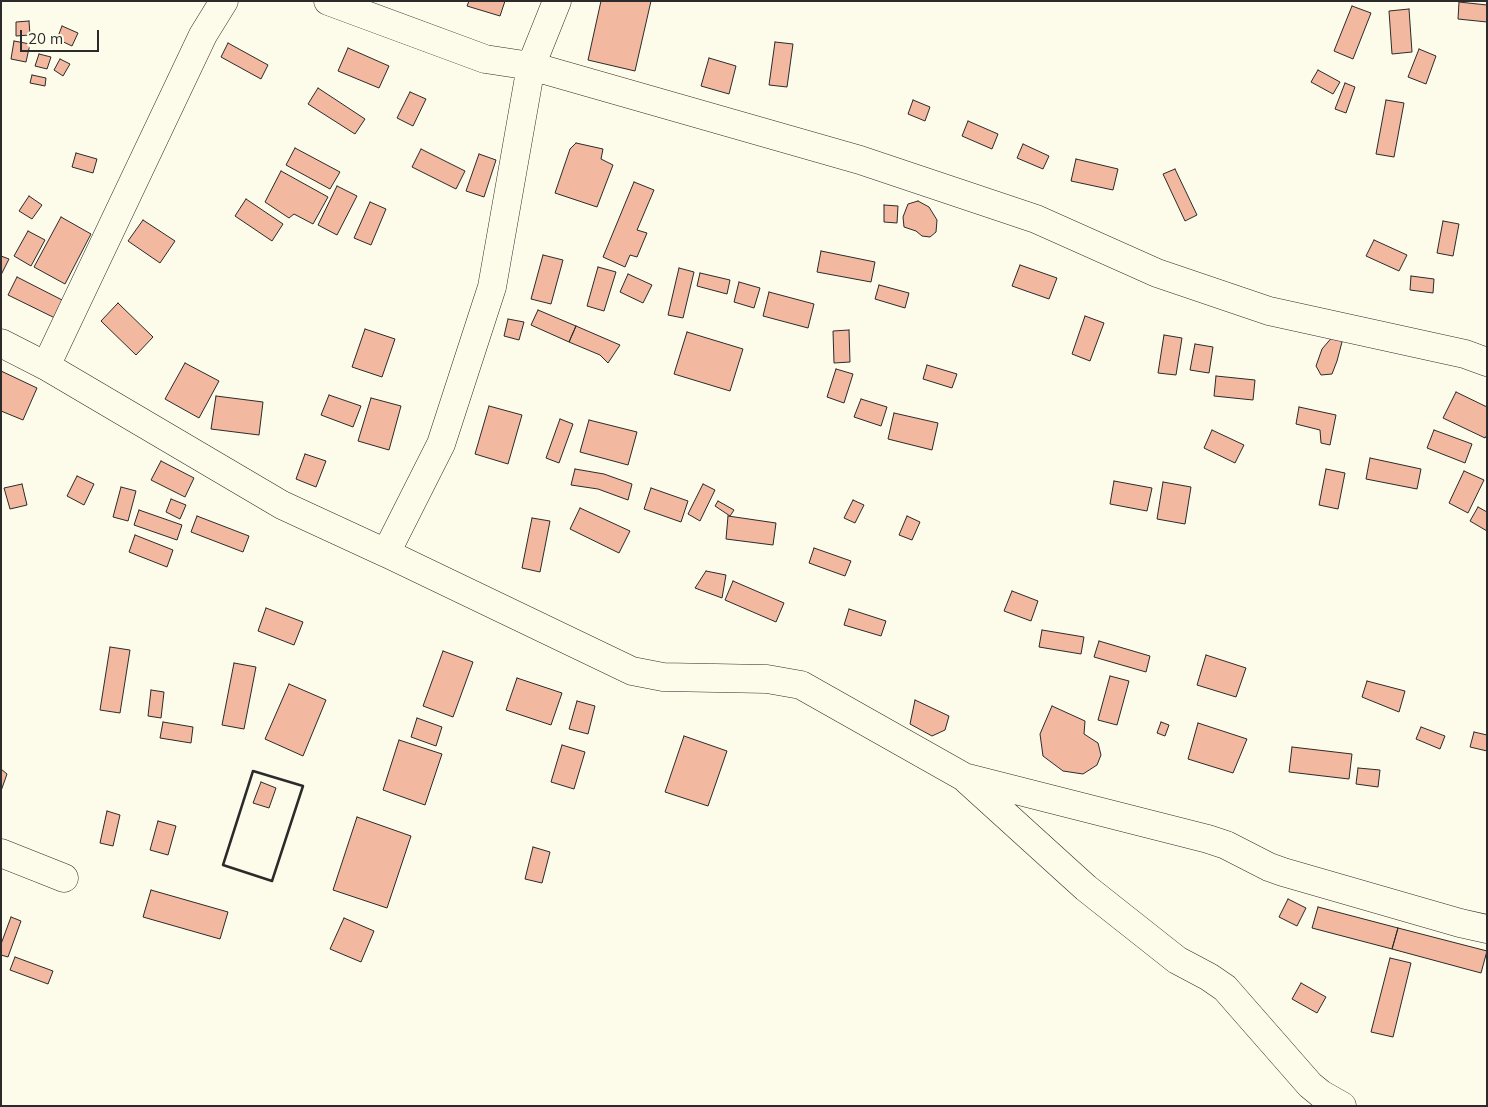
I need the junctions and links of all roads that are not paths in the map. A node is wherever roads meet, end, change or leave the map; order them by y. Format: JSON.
{"nodes":[{"id":1,"x":224,"y":1,"type":"edge"},
{"id":2,"x":328,"y":1,"type":"edge"},
{"id":3,"x":557,"y":1,"type":"edge"},
{"id":4,"x":531,"y":66,"type":"junction"},
{"id":5,"x":1,"y":343,"type":"edge"},
{"id":6,"x":1487,"y":362,"type":"edge"},
{"id":7,"x":46,"y":366,"type":"junction"},
{"id":8,"x":386,"y":553,"type":"junction"},
{"id":9,"x":964,"y":777,"type":"junction"},
{"id":10,"x":1,"y":853,"type":"edge"},
{"id":11,"x":64,"y":878,"type":"dead end"},
{"id":12,"x":1487,"y":929,"type":"edge"},
{"id":13,"x":1342,"y":1106,"type":"edge"}],
"edges":[{"from":1,"to":7,"type":"street"},
{"from":2,"to":4,"type":"street"},
{"from":3,"to":4,"type":"street"},
{"from":4,"to":6,"type":"street"},
{"from":4,"to":8,"type":"street"},
{"from":5,"to":7,"type":"street"},
{"from":7,"to":8,"type":"street"},
{"from":8,"to":9,"type":"street"},
{"from":9,"to":12,"type":"street"},
{"from":9,"to":13,"type":"street"},
{"from":10,"to":11,"type":"street"}]}
